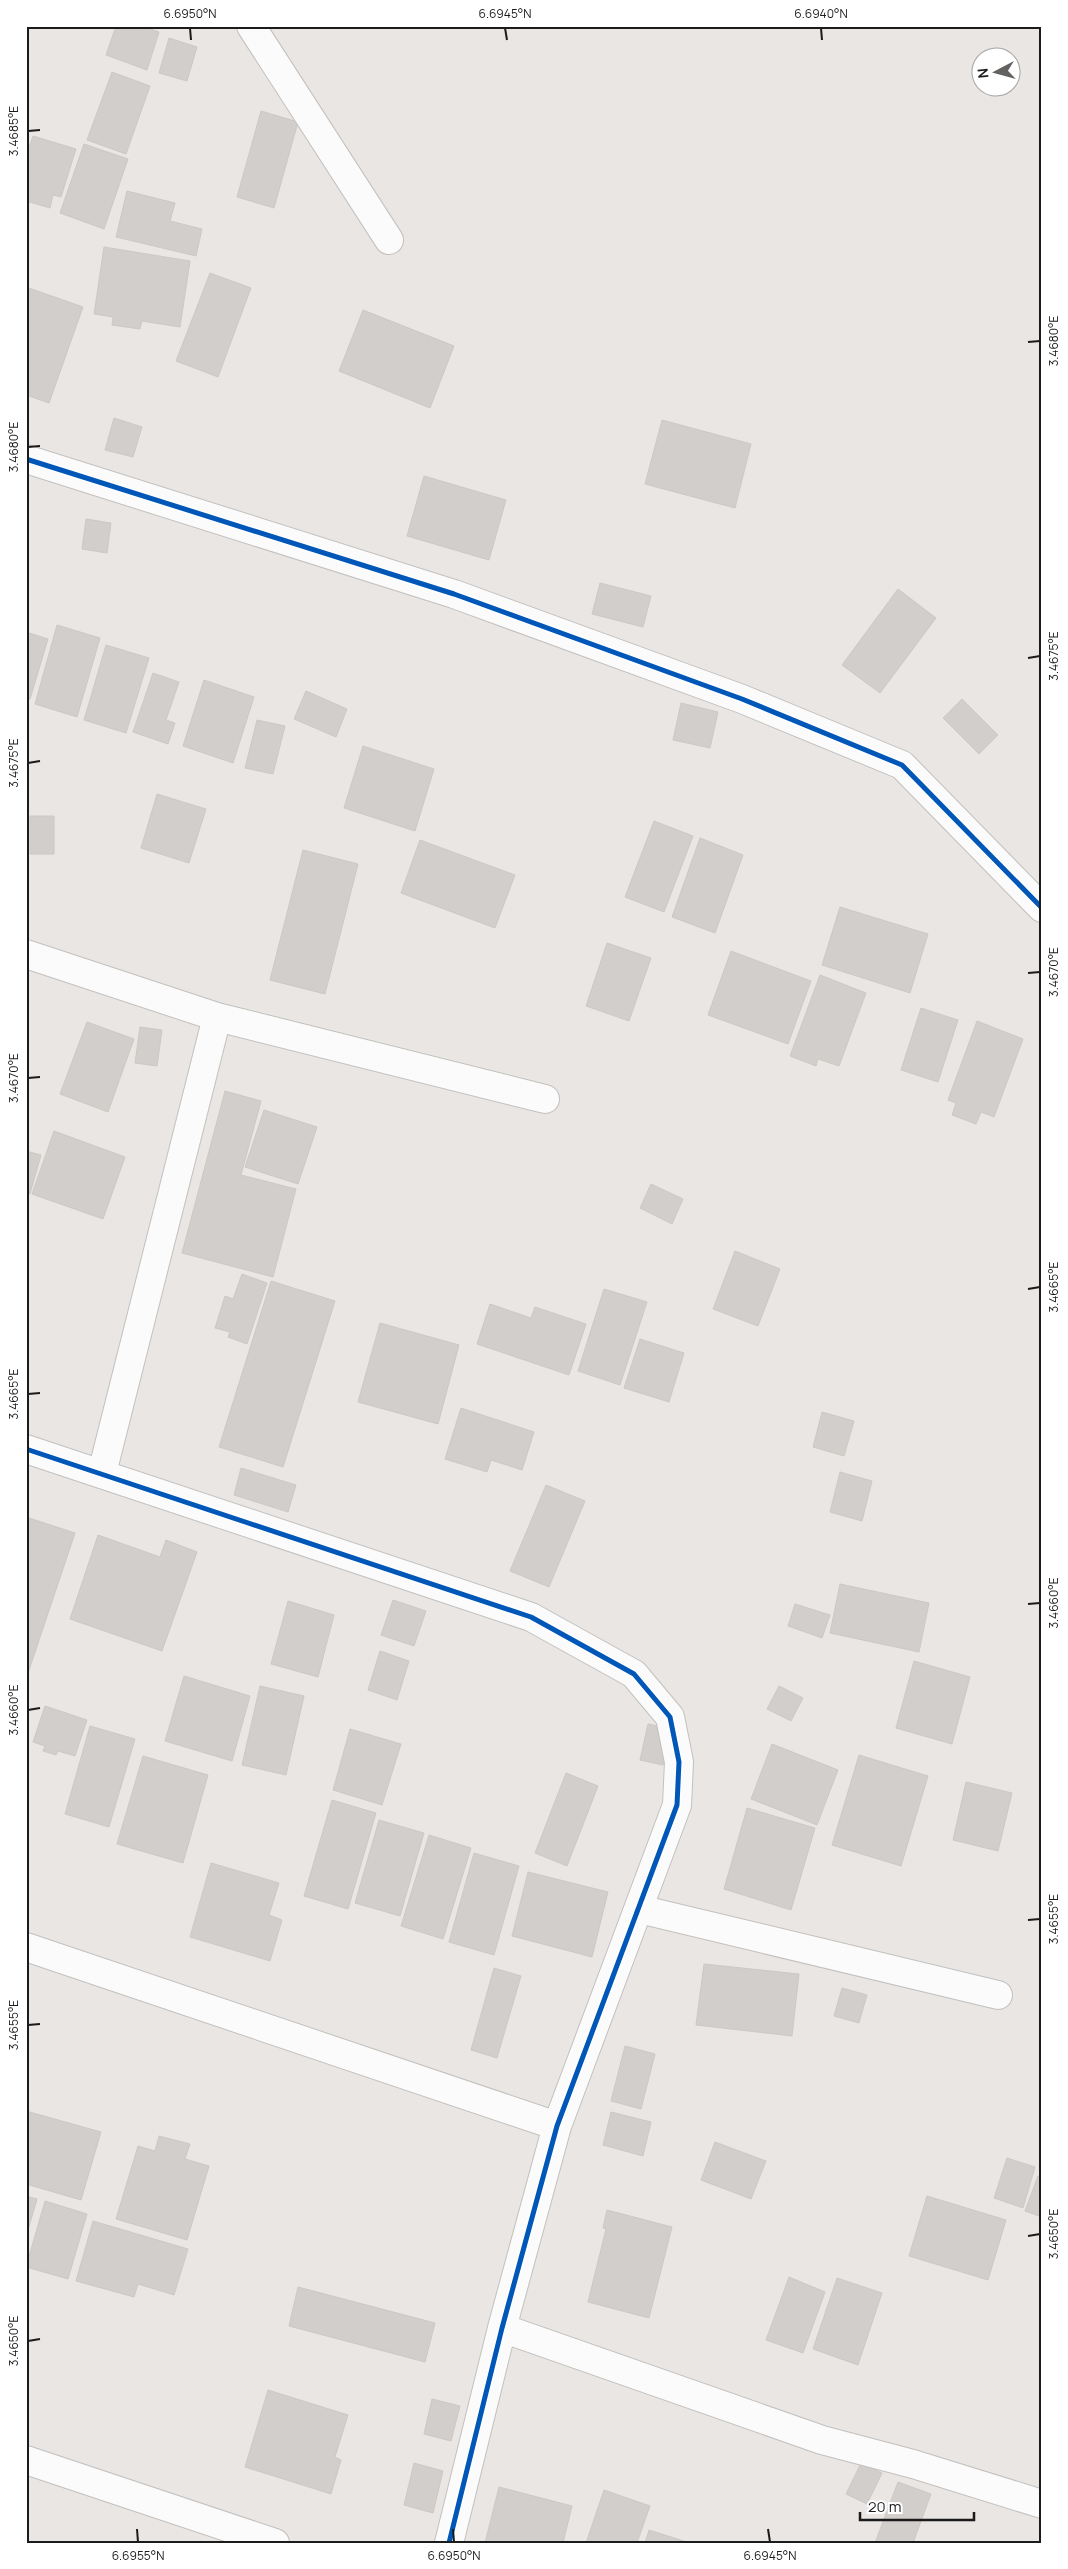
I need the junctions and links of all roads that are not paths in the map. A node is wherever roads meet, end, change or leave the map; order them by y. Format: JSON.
{"nodes":[{"id":1,"x":250,"y":26,"type":"edge"},
{"id":2,"x":390,"y":240,"type":"dead end"},
{"id":3,"x":26,"y":459,"type":"edge"},
{"id":4,"x":1042,"y":908,"type":"edge"},
{"id":5,"x":26,"y":954,"type":"edge"},
{"id":6,"x":217,"y":1017,"type":"junction"},
{"id":7,"x":546,"y":1099,"type":"dead end"},
{"id":8,"x":26,"y":1449,"type":"edge"},
{"id":9,"x":102,"y":1473,"type":"junction"},
{"id":10,"x":639,"y":1908,"type":"junction"},
{"id":11,"x":26,"y":1947,"type":"edge"},
{"id":12,"x":998,"y":1994,"type":"dead end"},
{"id":13,"x":557,"y":2126,"type":"junction"},
{"id":14,"x":502,"y":2328,"type":"junction"},
{"id":15,"x":26,"y":2460,"type":"edge"},
{"id":16,"x":1042,"y":2504,"type":"edge"},
{"id":17,"x":275,"y":2543,"type":"edge"},
{"id":18,"x":449,"y":2543,"type":"edge"}],
"edges":[{"from":1,"to":2,"type":"street"},
{"from":3,"to":4,"type":"street"},
{"from":5,"to":6,"type":"street"},
{"from":6,"to":7,"type":"street"},
{"from":6,"to":9,"type":"street"},
{"from":8,"to":9,"type":"street"},
{"from":9,"to":10,"type":"street"},
{"from":10,"to":12,"type":"street"},
{"from":10,"to":13,"type":"street"},
{"from":11,"to":13,"type":"street"},
{"from":13,"to":14,"type":"street"},
{"from":14,"to":16,"type":"street"},
{"from":14,"to":18,"type":"street"},
{"from":15,"to":17,"type":"street"}]}
